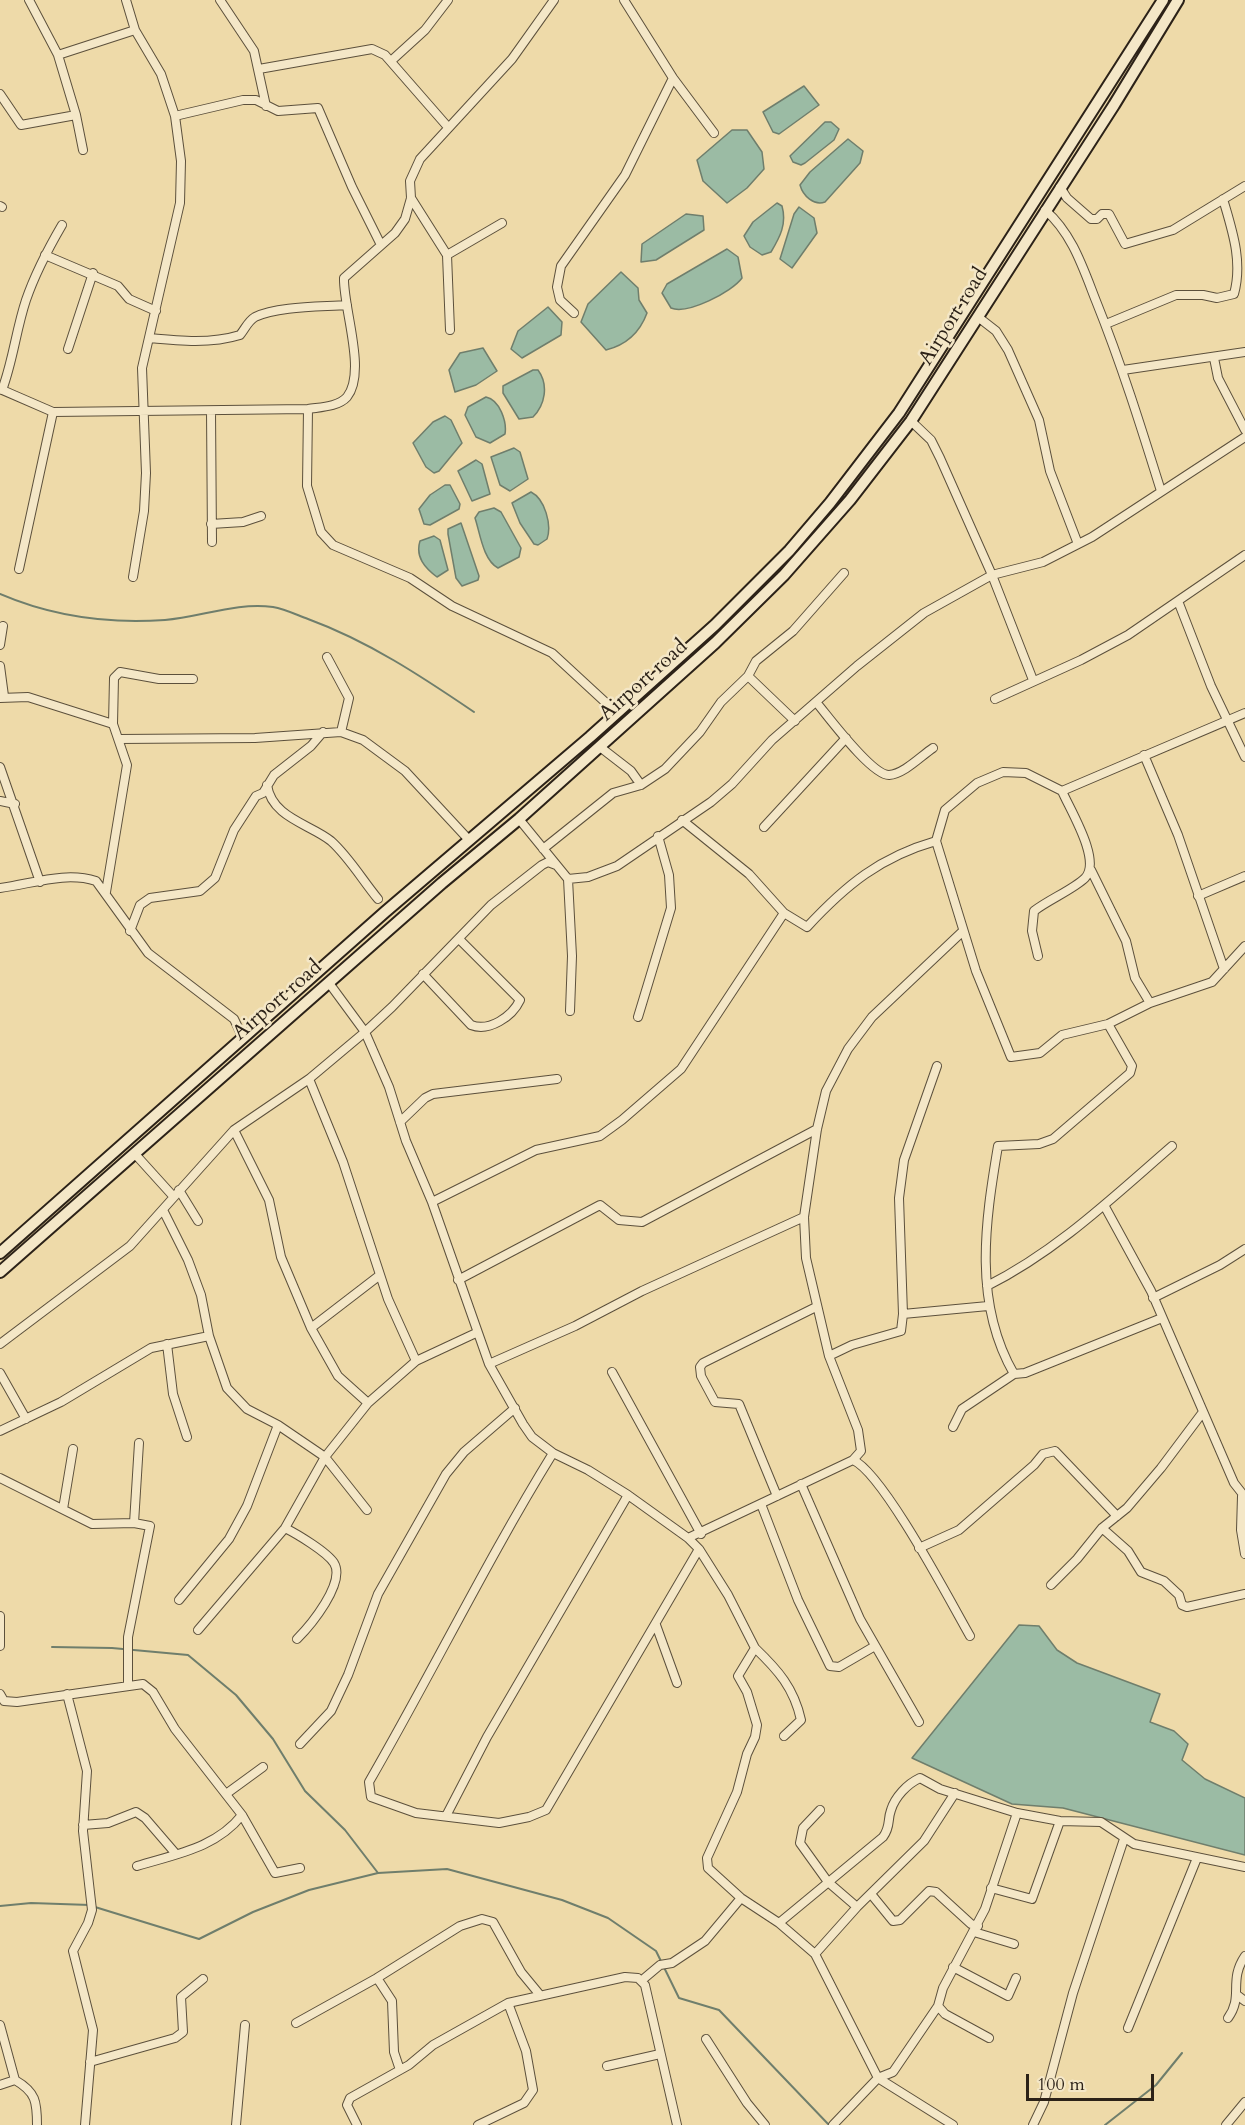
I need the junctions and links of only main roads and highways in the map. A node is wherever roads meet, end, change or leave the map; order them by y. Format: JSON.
{"nodes":[{"id":1,"x":1163,"y":0,"type":"edge"},
{"id":2,"x":1178,"y":0,"type":"edge"},
{"id":3,"x":656,"y":678,"type":"junction"},
{"id":4,"x":664,"y":688,"type":"junction"},
{"id":5,"x":410,"y":890,"type":"junction"},
{"id":6,"x":421,"y":902,"type":"junction"},
{"id":7,"x":0,"y":1253,"type":"edge"},
{"id":8,"x":0,"y":1272,"type":"edge"}],
"edges":[{"from":1,"to":3,"type":"main road","name":"Airport road"},
{"from":2,"to":4,"type":"main road","name":"Airport road"},
{"from":3,"to":4,"type":"main road"},
{"from":3,"to":5,"type":"main road","name":"Airport road"},
{"from":4,"to":6,"type":"main road","name":"Airport road"},
{"from":5,"to":6,"type":"main road"},
{"from":5,"to":7,"type":"main road","name":"Airport road"},
{"from":6,"to":8,"type":"main road","name":"Airport road"}]}
